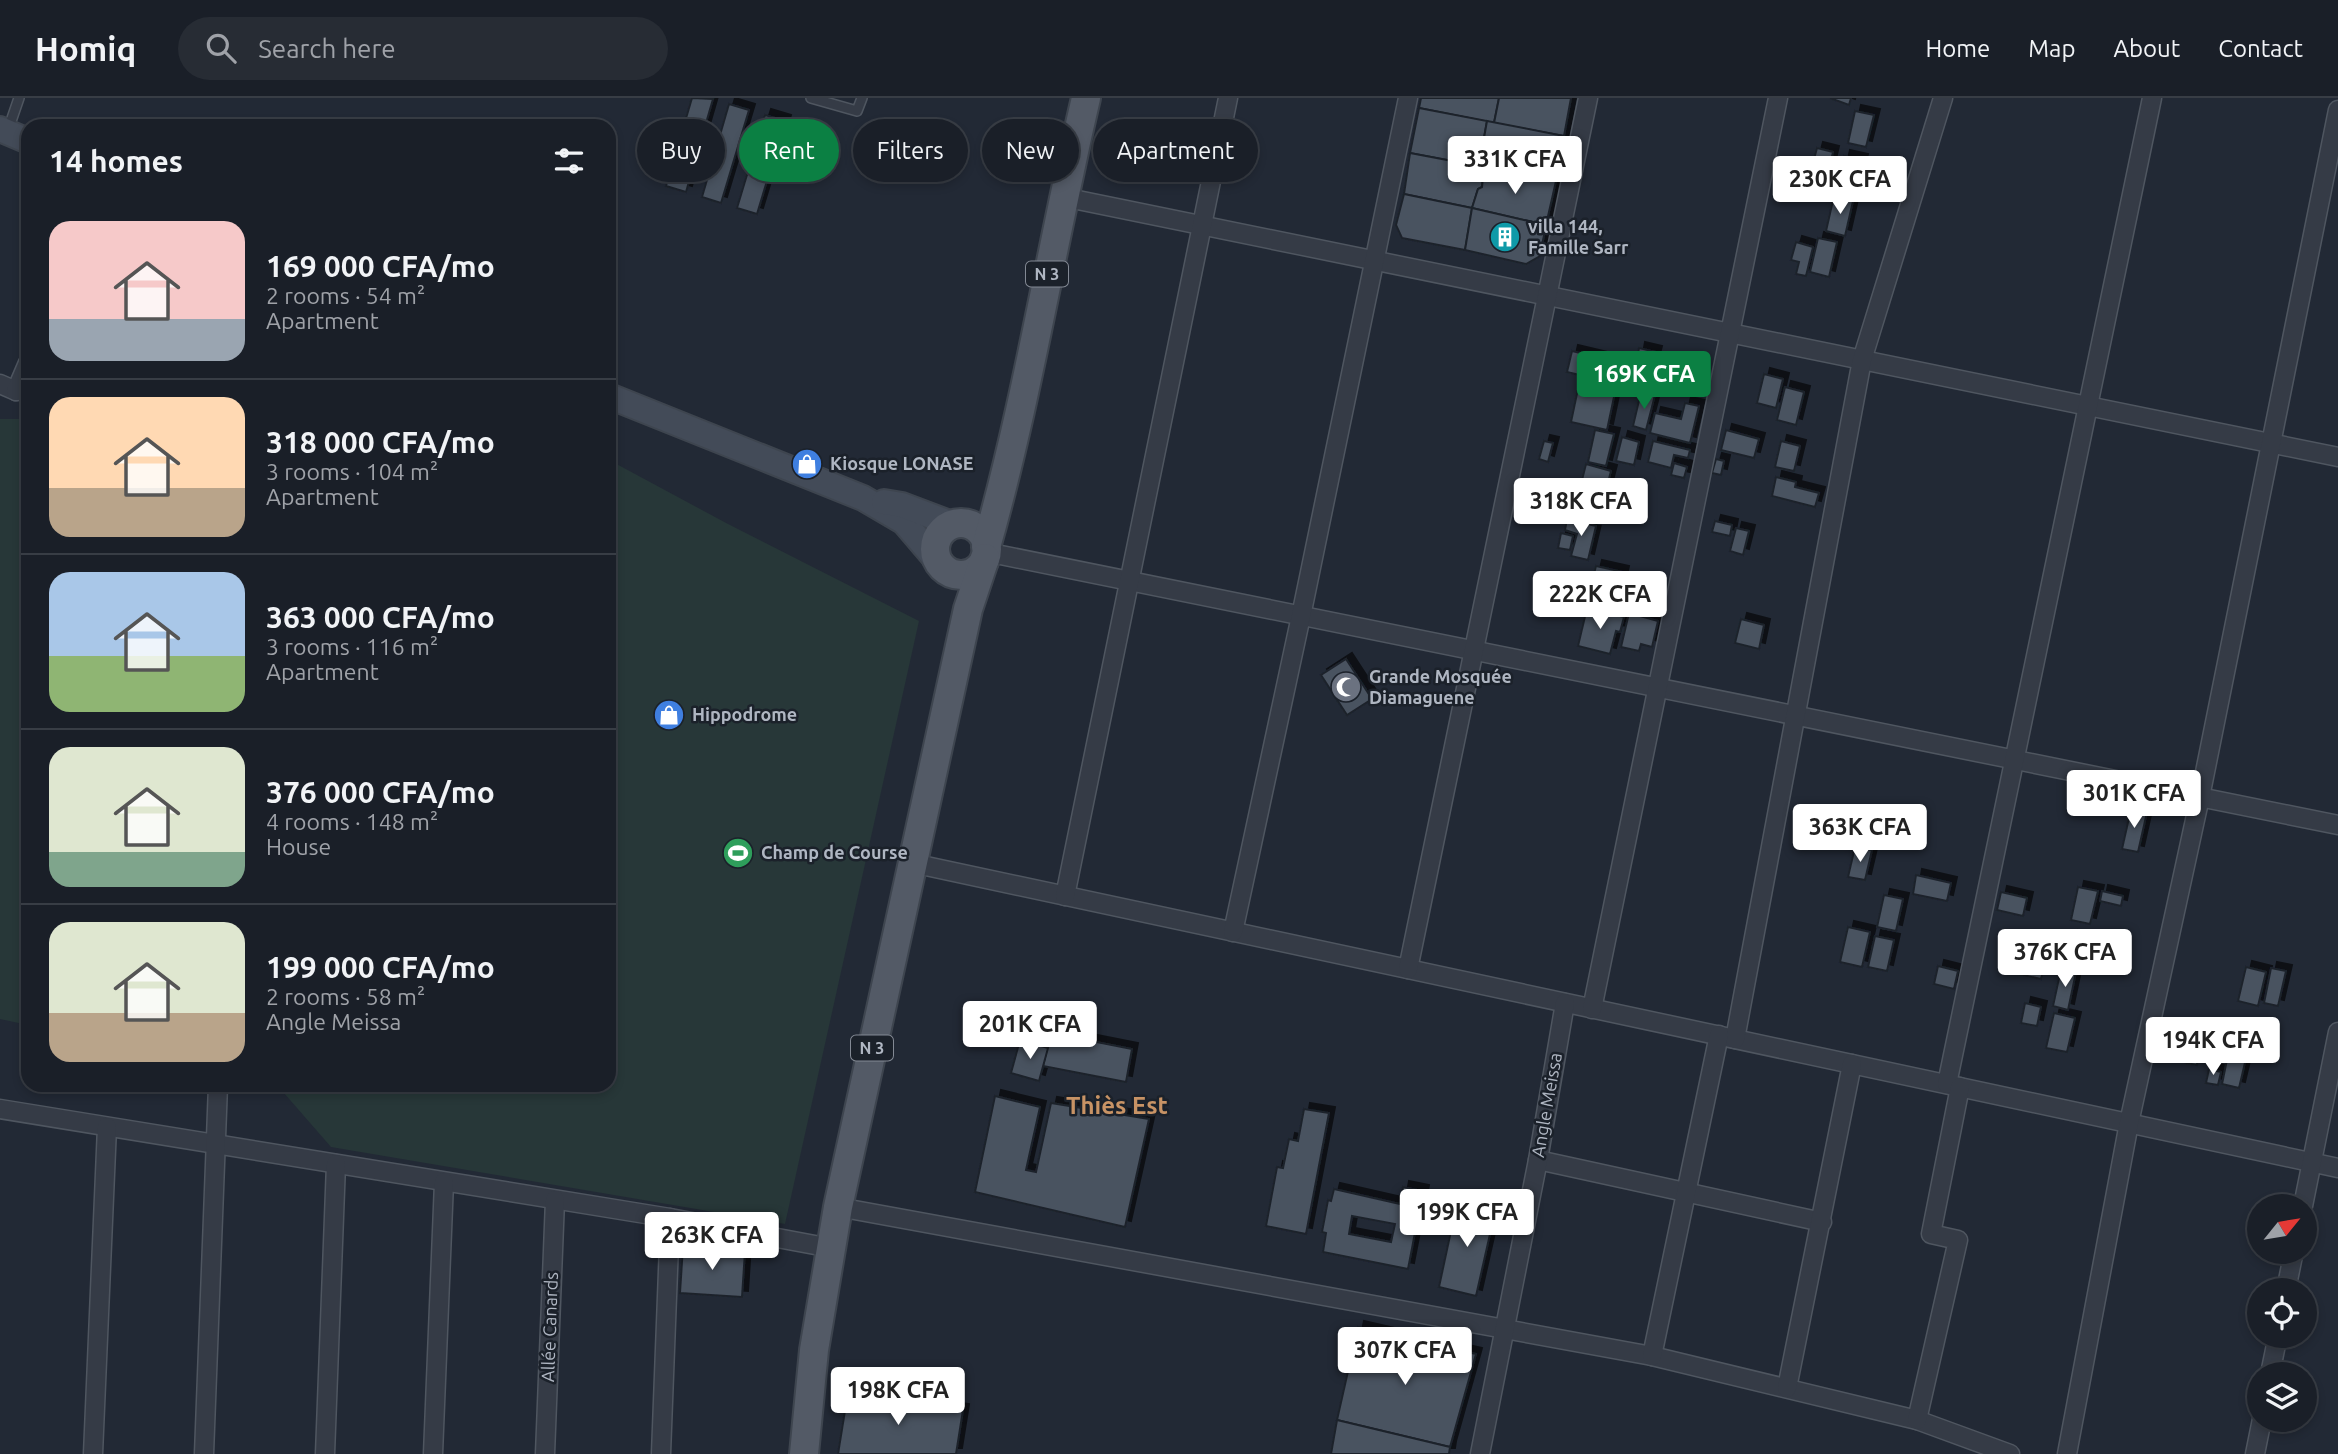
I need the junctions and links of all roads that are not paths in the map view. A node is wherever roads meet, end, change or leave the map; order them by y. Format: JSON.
{"nodes":[{"id":1,"x":19,"y":98,"type":"edge"},
{"id":2,"x":811,"y":98,"type":"edge"},
{"id":3,"x":862,"y":98,"type":"edge"},
{"id":4,"x":1086,"y":98,"type":"edge"},
{"id":5,"x":1228,"y":98,"type":"edge"},
{"id":6,"x":1408,"y":98,"type":"edge"},
{"id":7,"x":1588,"y":98,"type":"edge"},
{"id":8,"x":1778,"y":98,"type":"edge"},
{"id":9,"x":1943,"y":98,"type":"edge"},
{"id":10,"x":2152,"y":98,"type":"edge"},
{"id":11,"x":2338,"y":110,"type":"edge"},
{"id":12,"x":12,"y":134,"type":"edge"},
{"id":13,"x":1063,"y":197,"type":"junction"},
{"id":14,"x":1202,"y":225,"type":"junction"},
{"id":15,"x":1374,"y":261,"type":"junction"},
{"id":16,"x":1547,"y":296,"type":"junction"},
{"id":17,"x":1730,"y":333,"type":"junction"},
{"id":18,"x":1862,"y":360,"type":"junction"},
{"id":19,"x":616,"y":399,"type":"edge"},
{"id":20,"x":2088,"y":406,"type":"junction"},
{"id":21,"x":2270,"y":443,"type":"junction"},
{"id":22,"x":1013,"y":451,"type":"junction"},
{"id":23,"x":2338,"y":457,"type":"edge"},
{"id":24,"x":863,"y":498,"type":"junction"},
{"id":25,"x":959,"y":524,"type":"junction"},
{"id":26,"x":986,"y":552,"type":"junction"},
{"id":27,"x":942,"y":566,"type":"junction"},
{"id":28,"x":1129,"y":581,"type":"junction"},
{"id":29,"x":1301,"y":616,"type":"junction"},
{"id":30,"x":961,"y":646,"type":"junction"},
{"id":31,"x":1474,"y":651,"type":"junction"},
{"id":32,"x":1658,"y":688,"type":"junction"},
{"id":33,"x":1796,"y":716,"type":"junction"},
{"id":34,"x":2015,"y":760,"type":"junction"},
{"id":35,"x":2200,"y":797,"type":"junction"},
{"id":36,"x":2338,"y":825,"type":"edge"},
{"id":37,"x":912,"y":863,"type":"junction"},
{"id":38,"x":1065,"y":896,"type":"junction"},
{"id":39,"x":1233,"y":932,"type":"junction"},
{"id":40,"x":1408,"y":969,"type":"junction"},
{"id":41,"x":1566,"y":1003,"type":"junction"},
{"id":42,"x":1592,"y":1009,"type":"junction"},
{"id":43,"x":2338,"y":1032,"type":"edge"},
{"id":44,"x":1727,"y":1037,"type":"junction"},
{"id":45,"x":1853,"y":1064,"type":"junction"},
{"id":46,"x":1953,"y":1086,"type":"junction"},
{"id":47,"x":218,"y":1092,"type":"edge"},
{"id":48,"x":0,"y":1109,"type":"edge"},
{"id":49,"x":2129,"y":1123,"type":"junction"},
{"id":50,"x":107,"y":1126,"type":"junction"},
{"id":51,"x":215,"y":1144,"type":"junction"},
{"id":52,"x":1538,"y":1160,"type":"junction"},
{"id":53,"x":2311,"y":1162,"type":"junction"},
{"id":54,"x":336,"y":1164,"type":"junction"},
{"id":55,"x":2338,"y":1168,"type":"edge"},
{"id":56,"x":444,"y":1182,"type":"junction"},
{"id":57,"x":1686,"y":1191,"type":"junction"},
{"id":58,"x":2305,"y":1194,"type":"edge"},
{"id":59,"x":555,"y":1199,"type":"junction"},
{"id":60,"x":838,"y":1207,"type":"junction"},
{"id":61,"x":670,"y":1218,"type":"junction"},
{"id":62,"x":1822,"y":1222,"type":"junction"},
{"id":63,"x":831,"y":1248,"type":"junction"},
{"id":64,"x":1505,"y":1328,"type":"junction"},
{"id":65,"x":1652,"y":1356,"type":"junction"},
{"id":66,"x":1787,"y":1388,"type":"junction"},
{"id":67,"x":1917,"y":1420,"type":"junction"},
{"id":68,"x":2259,"y":1432,"type":"edge"},
{"id":69,"x":93,"y":1454,"type":"edge"},
{"id":70,"x":204,"y":1454,"type":"edge"},
{"id":71,"x":326,"y":1454,"type":"edge"},
{"id":72,"x":433,"y":1454,"type":"edge"},
{"id":73,"x":545,"y":1454,"type":"edge"},
{"id":74,"x":661,"y":1454,"type":"edge"},
{"id":75,"x":804,"y":1454,"type":"edge"},
{"id":76,"x":1480,"y":1454,"type":"edge"},
{"id":77,"x":2010,"y":1454,"type":"edge"},
{"id":78,"x":2067,"y":1454,"type":"edge"},
{"id":79,"x":2255,"y":1454,"type":"edge"}],
"edges":[{"from":1,"to":12,"type":"lane"},
{"from":2,"to":3,"type":"lane"},
{"from":4,"to":13,"type":"main road","number":"N 3"},
{"from":5,"to":14,"type":"street"},
{"from":6,"to":15,"type":"street"},
{"from":7,"to":16,"type":"street"},
{"from":8,"to":17,"type":"street"},
{"from":9,"to":18,"type":"street"},
{"from":10,"to":20,"type":"street"},
{"from":11,"to":21,"type":"street"},
{"from":13,"to":14,"type":"street"},
{"from":13,"to":22,"type":"main road","number":"N 3"},
{"from":14,"to":15,"type":"street"},
{"from":14,"to":28,"type":"street"},
{"from":15,"to":16,"type":"street"},
{"from":15,"to":29,"type":"street"},
{"from":16,"to":17,"type":"street"},
{"from":16,"to":31,"type":"street"},
{"from":17,"to":18,"type":"street"},
{"from":17,"to":32,"type":"street"},
{"from":18,"to":20,"type":"street"},
{"from":18,"to":33,"type":"street"},
{"from":19,"to":24,"type":"main road"},
{"from":20,"to":21,"type":"street"},
{"from":20,"to":34,"type":"street"},
{"from":21,"to":23,"type":"street"},
{"from":21,"to":35,"type":"street"},
{"from":22,"to":25,"type":"main road","number":"N 3"},
{"from":22,"to":26,"type":"main road","number":"N 3"},
{"from":24,"to":25,"type":"main road"},
{"from":24,"to":27,"type":"main road"},
{"from":25,"to":26,"type":"main road"},
{"from":25,"to":27,"type":"main road"},
{"from":26,"to":27,"type":"main road"},
{"from":26,"to":28,"type":"street"},
{"from":26,"to":30,"type":"main road","number":"N 3"},
{"from":27,"to":30,"type":"main road","number":"N 3"},
{"from":28,"to":29,"type":"street"},
{"from":28,"to":38,"type":"street"},
{"from":29,"to":31,"type":"street"},
{"from":29,"to":39,"type":"street"},
{"from":30,"to":37,"type":"main road","number":"N 3"},
{"from":31,"to":32,"type":"street"},
{"from":31,"to":40,"type":"street"},
{"from":32,"to":33,"type":"street"},
{"from":32,"to":42,"type":"street"},
{"from":33,"to":34,"type":"street"},
{"from":33,"to":44,"type":"street"},
{"from":34,"to":35,"type":"street"},
{"from":34,"to":46,"type":"street"},
{"from":35,"to":36,"type":"street"},
{"from":35,"to":49,"type":"street"},
{"from":37,"to":38,"type":"street"},
{"from":37,"to":60,"type":"main road","number":"N 3"},
{"from":38,"to":39,"type":"street"},
{"from":39,"to":40,"type":"street"},
{"from":40,"to":41,"type":"street"},
{"from":41,"to":42,"type":"street"},
{"from":41,"to":52,"type":"street","name":"Angle Meissa"},
{"from":42,"to":44,"type":"street"},
{"from":43,"to":53,"type":"street"},
{"from":44,"to":45,"type":"street"},
{"from":44,"to":57,"type":"street"},
{"from":45,"to":46,"type":"street"},
{"from":45,"to":62,"type":"street"},
{"from":46,"to":49,"type":"street"},
{"from":46,"to":67,"type":"street"},
{"from":47,"to":51,"type":"street"},
{"from":48,"to":50,"type":"street"},
{"from":49,"to":53,"type":"street"},
{"from":49,"to":78,"type":"street"},
{"from":50,"to":51,"type":"street"},
{"from":50,"to":69,"type":"street"},
{"from":51,"to":54,"type":"street"},
{"from":51,"to":70,"type":"street"},
{"from":52,"to":57,"type":"street"},
{"from":52,"to":64,"type":"street","name":"Angle Meissa"},
{"from":53,"to":55,"type":"street"},
{"from":53,"to":58,"type":"street"},
{"from":54,"to":56,"type":"street"},
{"from":54,"to":71,"type":"street"},
{"from":56,"to":59,"type":"street"},
{"from":56,"to":72,"type":"street"},
{"from":57,"to":62,"type":"street"},
{"from":57,"to":65,"type":"street"},
{"from":59,"to":61,"type":"street"},
{"from":59,"to":73,"type":"street","name":"Allée Canards"},
{"from":60,"to":63,"type":"main road","number":"N 3"},
{"from":60,"to":64,"type":"street"},
{"from":61,"to":63,"type":"street"},
{"from":61,"to":74,"type":"street"},
{"from":62,"to":66,"type":"street"},
{"from":63,"to":75,"type":"main road","number":"N 3"},
{"from":64,"to":65,"type":"street"},
{"from":64,"to":76,"type":"street","name":"Angle Meissa"},
{"from":65,"to":66,"type":"street"},
{"from":66,"to":67,"type":"street"},
{"from":67,"to":77,"type":"street"},
{"from":68,"to":79,"type":"street"}]}
